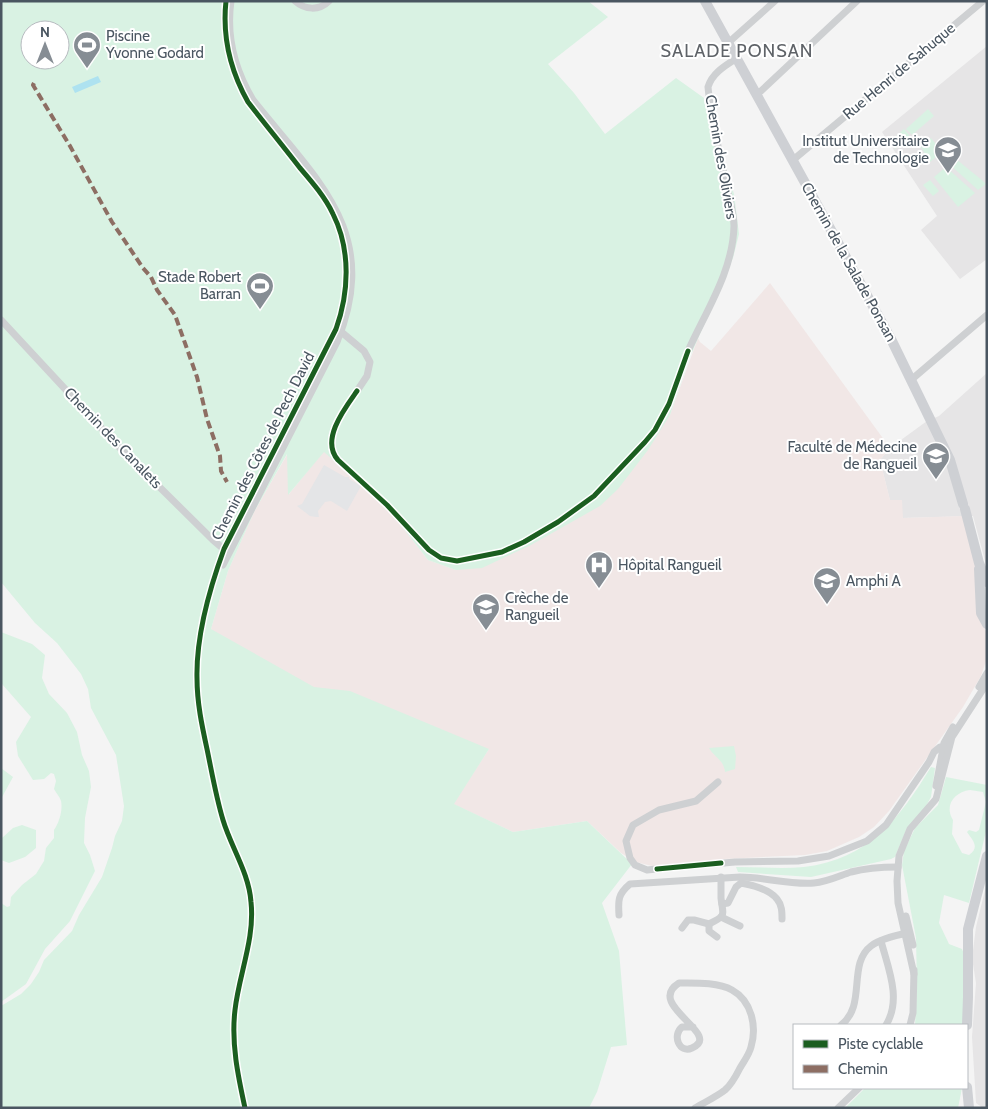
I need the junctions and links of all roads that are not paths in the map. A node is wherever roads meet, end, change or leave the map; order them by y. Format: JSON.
{"nodes":[{"id":1,"x":226,"y":1,"type":"edge"},
{"id":2,"x":231,"y":1,"type":"edge"},
{"id":3,"x":295,"y":1,"type":"edge"},
{"id":4,"x":329,"y":1,"type":"edge"},
{"id":5,"x":705,"y":1,"type":"edge"},
{"id":6,"x":775,"y":1,"type":"edge"},
{"id":7,"x":858,"y":1,"type":"edge"},
{"id":8,"x":982,"y":1,"type":"edge"},
{"id":9,"x":728,"y":43,"type":"junction"},
{"id":10,"x":737,"y":58,"type":"junction"},
{"id":11,"x":756,"y":93,"type":"junction"},
{"id":12,"x":793,"y":160,"type":"junction"},
{"id":13,"x":987,"y":315,"type":"edge"},
{"id":14,"x":1,"y":320,"type":"edge"},
{"id":15,"x":339,"y":330,"type":"junction"},
{"id":16,"x":688,"y":351,"type":"dead end"},
{"id":17,"x":911,"y":380,"type":"junction"},
{"id":18,"x":357,"y":390,"type":"dead end"},
{"id":19,"x":227,"y":551,"type":"junction"},
{"id":20,"x":978,"y":563,"type":"junction"},
{"id":21,"x":986,"y":579,"type":"edge"},
{"id":22,"x":987,"y":624,"type":"edge"},
{"id":23,"x":987,"y":673,"type":"edge"},
{"id":24,"x":987,"y":683,"type":"edge"},
{"id":25,"x":945,"y":753,"type":"junction"},
{"id":26,"x":718,"y":782,"type":"dead end"},
{"id":27,"x":987,"y":856,"type":"edge"},
{"id":28,"x":898,"y":866,"type":"junction"},
{"id":29,"x":721,"y":877,"type":"junction"},
{"id":30,"x":722,"y":904,"type":"junction"},
{"id":31,"x":619,"y":915,"type":"dead end"},
{"id":32,"x":721,"y":917,"type":"junction"},
{"id":33,"x":782,"y":918,"type":"dead end"},
{"id":34,"x":709,"y":924,"type":"junction"},
{"id":35,"x":740,"y":926,"type":"dead end"},
{"id":36,"x":682,"y":928,"type":"dead end"},
{"id":37,"x":908,"y":933,"type":"junction"},
{"id":38,"x":717,"y":937,"type":"dead end"},
{"id":39,"x":881,"y":942,"type":"junction"},
{"id":40,"x":679,"y":1014,"type":"junction"},
{"id":41,"x":842,"y":1024,"type":"edge"},
{"id":42,"x":886,"y":1024,"type":"edge"},
{"id":43,"x":910,"y":1024,"type":"edge"},
{"id":44,"x":967,"y":1024,"type":"edge"},
{"id":45,"x":693,"y":1027,"type":"junction"},
{"id":46,"x":679,"y":1029,"type":"junction"},
{"id":47,"x":858,"y":1089,"type":"edge"},
{"id":48,"x":966,"y":1089,"type":"edge"},
{"id":49,"x":966,"y":1089,"type":"edge"},
{"id":50,"x":245,"y":1108,"type":"edge"},
{"id":51,"x":695,"y":1108,"type":"edge"},
{"id":52,"x":838,"y":1108,"type":"edge"},
{"id":53,"x":964,"y":1108,"type":"edge"},
{"id":54,"x":969,"y":1108,"type":"edge"}],
"edges":[{"from":1,"to":15,"type":"street","name":"Chemin des Côtes de Pech David"},
{"from":2,"to":15,"type":"street","name":"Chemin des Côtes de Pech David"},
{"from":3,"to":4,"type":"street"},
{"from":5,"to":9,"type":"street","name":"Chemin de la Salade Ponsan"},
{"from":6,"to":9,"type":"street"},
{"from":7,"to":11,"type":"street"},
{"from":8,"to":12,"type":"street","name":"Rue Henri de Sahuque"},
{"from":9,"to":10,"type":"street","name":"Chemin de la Salade Ponsan"},
{"from":10,"to":11,"type":"street","name":"Chemin de la Salade Ponsan"},
{"from":10,"to":16,"type":"street","name":"Chemin des Oliviers"},
{"from":11,"to":12,"type":"street","name":"Chemin de la Salade Ponsan"},
{"from":12,"to":17,"type":"street","name":"Chemin de la Salade Ponsan"},
{"from":13,"to":17,"type":"street"},
{"from":14,"to":19,"type":"street","name":"Chemin des Canalets"},
{"from":15,"to":18,"type":"street"},
{"from":15,"to":19,"type":"street","name":"Chemin des Côtes de Pech David"},
{"from":17,"to":20,"type":"street","name":"Chemin de la Salade Ponsan"},
{"from":19,"to":50,"type":"street","name":"Chemin des Côtes de Pech David"},
{"from":20,"to":21,"type":"street","name":"Chemin de la Salade Ponsan"},
{"from":20,"to":22,"type":"street","name":"Chemin de la Salade Ponsan"},
{"from":23,"to":25,"type":"street"},
{"from":24,"to":25,"type":"street"},
{"from":25,"to":26,"type":"street"},
{"from":25,"to":28,"type":"street"},
{"from":27,"to":44,"type":"street"},
{"from":28,"to":29,"type":"street"},
{"from":28,"to":37,"type":"street"},
{"from":29,"to":30,"type":"street"},
{"from":29,"to":31,"type":"street"},
{"from":30,"to":32,"type":"street"},
{"from":30,"to":33,"type":"street"},
{"from":32,"to":34,"type":"street"},
{"from":32,"to":35,"type":"street"},
{"from":34,"to":36,"type":"street"},
{"from":34,"to":38,"type":"street"},
{"from":37,"to":39,"type":"street"},
{"from":37,"to":43,"type":"street"},
{"from":39,"to":41,"type":"street"},
{"from":39,"to":42,"type":"street"},
{"from":40,"to":45,"type":"street"},
{"from":40,"to":46,"type":"street"},
{"from":40,"to":51,"type":"street"},
{"from":45,"to":46,"type":"street"},
{"from":45,"to":46,"type":"street"},
{"from":47,"to":52,"type":"street"},
{"from":48,"to":53,"type":"street"},
{"from":49,"to":54,"type":"street"}]}
